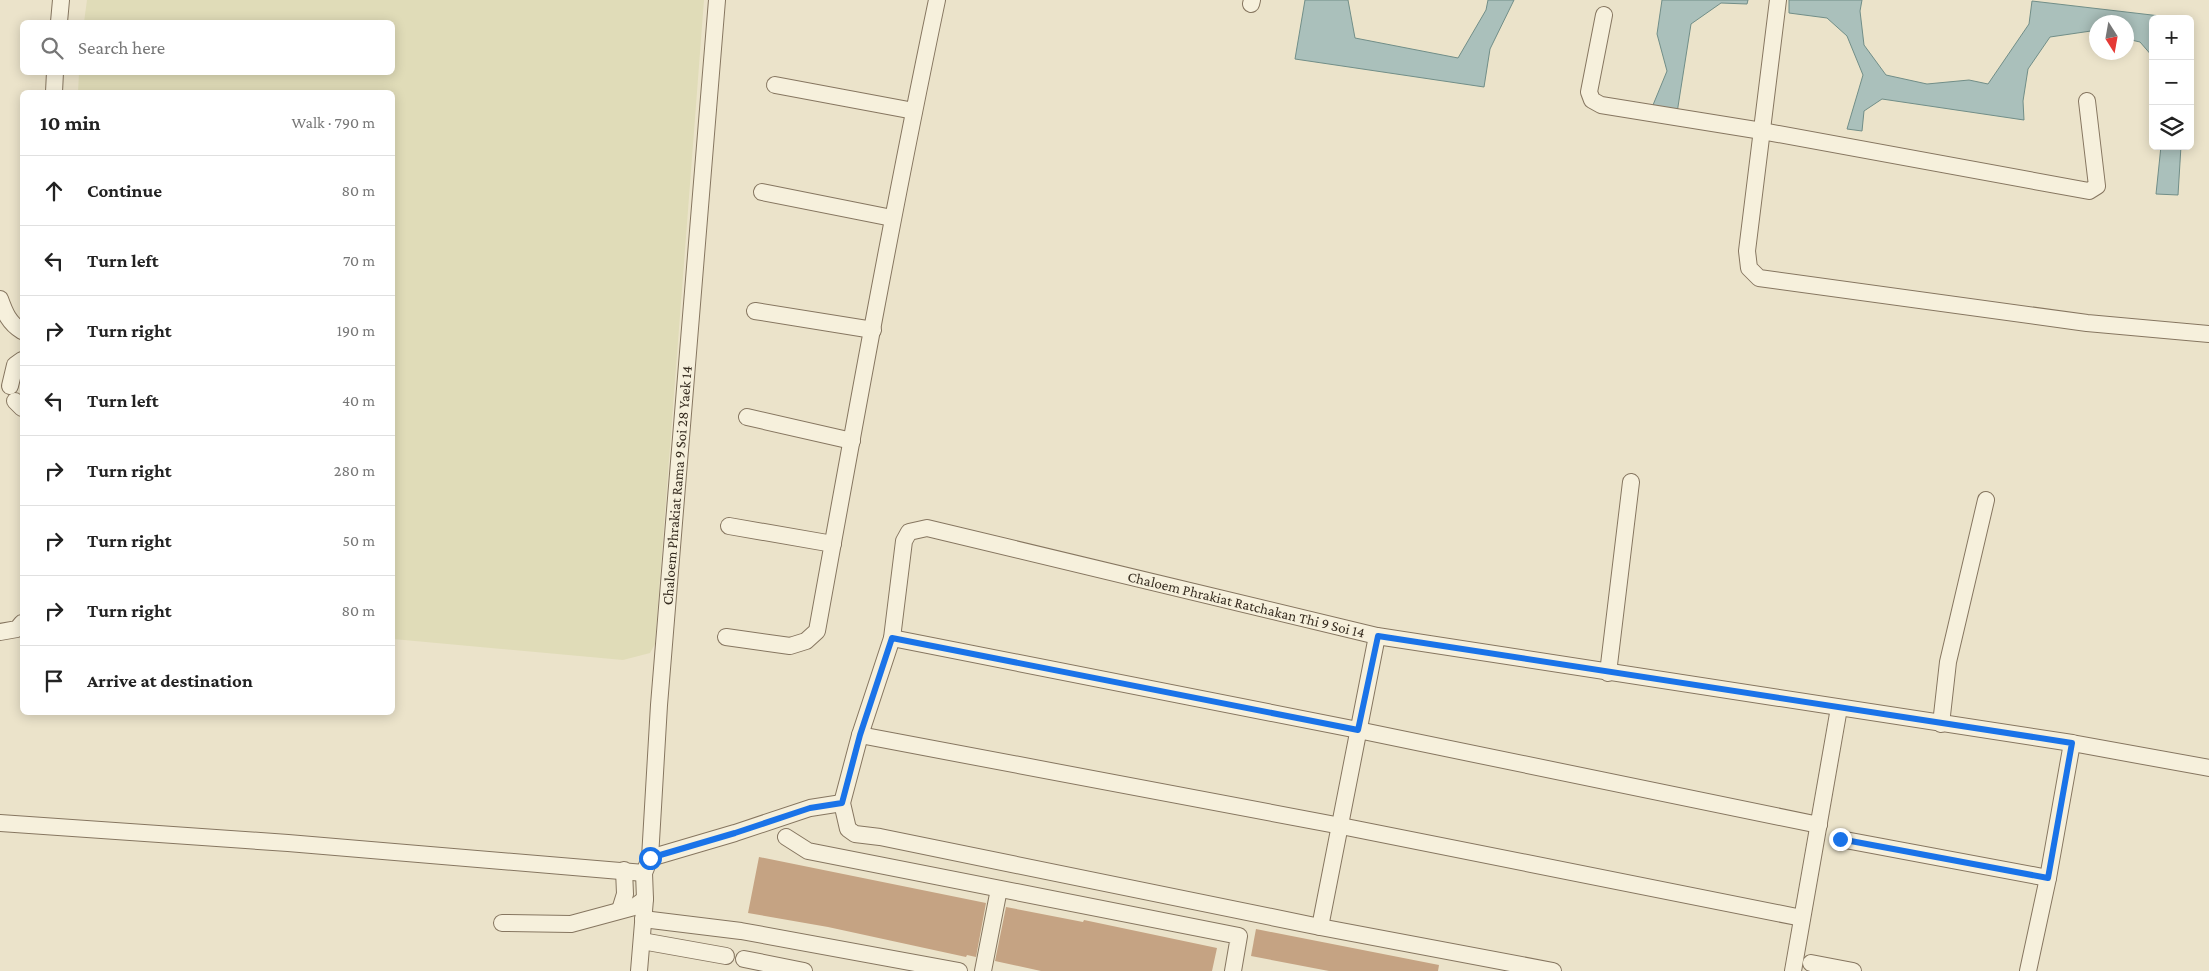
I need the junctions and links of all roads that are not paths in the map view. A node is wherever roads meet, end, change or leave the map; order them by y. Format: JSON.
{"nodes":[{"id":1,"x":61,"y":0,"type":"edge"},
{"id":2,"x":717,"y":0,"type":"edge"},
{"id":3,"x":937,"y":0,"type":"edge"},
{"id":4,"x":1778,"y":0,"type":"edge"},
{"id":5,"x":1604,"y":15,"type":"dead end"},
{"id":6,"x":59,"y":20,"type":"edge"},
{"id":7,"x":55,"y":75,"type":"edge"},
{"id":8,"x":775,"y":85,"type":"dead end"},
{"id":9,"x":54,"y":90,"type":"edge"},
{"id":10,"x":2086,"y":101,"type":"dead end"},
{"id":11,"x":914,"y":111,"type":"junction"},
{"id":12,"x":1762,"y":131,"type":"junction"},
{"id":13,"x":762,"y":192,"type":"dead end"},
{"id":14,"x":892,"y":218,"type":"junction"},
{"id":15,"x":0,"y":299,"type":"edge"},
{"id":16,"x":755,"y":311,"type":"dead end"},
{"id":17,"x":20,"y":330,"type":"edge"},
{"id":18,"x":874,"y":330,"type":"junction"},
{"id":19,"x":2209,"y":334,"type":"edge"},
{"id":20,"x":20,"y":361,"type":"edge"},
{"id":21,"x":16,"y":398,"type":"edge"},
{"id":22,"x":747,"y":417,"type":"dead end"},
{"id":23,"x":852,"y":440,"type":"junction"},
{"id":24,"x":1631,"y":482,"type":"dead end"},
{"id":25,"x":1986,"y":500,"type":"dead end"},
{"id":26,"x":729,"y":526,"type":"dead end"},
{"id":27,"x":833,"y":544,"type":"junction"},
{"id":28,"x":20,"y":625,"type":"edge"},
{"id":29,"x":0,"y":632,"type":"edge"},
{"id":30,"x":1378,"y":636,"type":"junction"},
{"id":31,"x":726,"y":637,"type":"dead end"},
{"id":32,"x":892,"y":638,"type":"junction"},
{"id":33,"x":1608,"y":673,"type":"junction"},
{"id":34,"x":1839,"y":708,"type":"junction"},
{"id":35,"x":1941,"y":724,"type":"junction"},
{"id":36,"x":1358,"y":730,"type":"junction"},
{"id":37,"x":860,"y":735,"type":"junction"},
{"id":38,"x":2072,"y":743,"type":"junction"},
{"id":39,"x":2209,"y":768,"type":"edge"},
{"id":40,"x":842,"y":803,"type":"junction"},
{"id":41,"x":0,"y":823,"type":"edge"},
{"id":42,"x":1819,"y":825,"type":"junction"},
{"id":43,"x":1341,"y":826,"type":"junction"},
{"id":44,"x":786,"y":837,"type":"dead end"},
{"id":45,"x":1840,"y":839,"type":"dead end"},
{"id":46,"x":647,"y":866,"type":"junction"},
{"id":47,"x":624,"y":870,"type":"junction"},
{"id":48,"x":2048,"y":878,"type":"junction"},
{"id":49,"x":999,"y":889,"type":"junction"},
{"id":50,"x":645,"y":899,"type":"junction"},
{"id":51,"x":620,"y":910,"type":"junction"},
{"id":52,"x":1802,"y":918,"type":"junction"},
{"id":53,"x":643,"y":919,"type":"junction"},
{"id":54,"x":502,"y":923,"type":"dead end"},
{"id":55,"x":1320,"y":927,"type":"junction"},
{"id":56,"x":642,"y":941,"type":"junction"},
{"id":57,"x":726,"y":956,"type":"dead end"},
{"id":58,"x":744,"y":959,"type":"dead end"},
{"id":59,"x":1811,"y":963,"type":"dead end"},
{"id":60,"x":922,"y":968,"type":"edge"},
{"id":61,"x":639,"y":971,"type":"edge"},
{"id":62,"x":804,"y":971,"type":"edge"},
{"id":63,"x":959,"y":971,"type":"edge"},
{"id":64,"x":982,"y":971,"type":"edge"},
{"id":65,"x":1233,"y":971,"type":"edge"},
{"id":66,"x":1553,"y":971,"type":"edge"},
{"id":67,"x":1793,"y":971,"type":"edge"},
{"id":68,"x":1853,"y":971,"type":"edge"},
{"id":69,"x":2028,"y":971,"type":"edge"}],
"edges":[{"from":1,"to":6,"type":"street"},
{"from":2,"to":46,"type":"street","name":"Chaloem Phrakiat Rama 9 Soi 28 Yaek 14"},
{"from":3,"to":11,"type":"street"},
{"from":4,"to":12,"type":"street"},
{"from":5,"to":12,"type":"street"},
{"from":7,"to":9,"type":"street"},
{"from":8,"to":11,"type":"street"},
{"from":10,"to":12,"type":"street"},
{"from":11,"to":14,"type":"street"},
{"from":12,"to":19,"type":"street"},
{"from":13,"to":14,"type":"street"},
{"from":14,"to":18,"type":"street"},
{"from":15,"to":17,"type":"street"},
{"from":16,"to":18,"type":"street"},
{"from":18,"to":23,"type":"street"},
{"from":20,"to":21,"type":"street"},
{"from":22,"to":23,"type":"street"},
{"from":23,"to":27,"type":"street"},
{"from":24,"to":33,"type":"street"},
{"from":25,"to":35,"type":"street"},
{"from":26,"to":27,"type":"street"},
{"from":27,"to":31,"type":"street"},
{"from":28,"to":29,"type":"street"},
{"from":30,"to":32,"type":"street","name":"Chaloem Phrakiat Ratchakan Thi 9 Soi 14"},
{"from":30,"to":33,"type":"street","name":"Chaloem Phrakiat Ratchakan Thi 9 Soi 14"},
{"from":30,"to":36,"type":"street"},
{"from":32,"to":36,"type":"street"},
{"from":32,"to":37,"type":"street"},
{"from":33,"to":34,"type":"street","name":"Chaloem Phrakiat Ratchakan Thi 9 Soi 14"},
{"from":34,"to":35,"type":"street","name":"Chaloem Phrakiat Ratchakan Thi 9 Soi 14"},
{"from":34,"to":42,"type":"street"},
{"from":35,"to":38,"type":"street","name":"Chaloem Phrakiat Ratchakan Thi 9 Soi 14"},
{"from":36,"to":42,"type":"street"},
{"from":36,"to":43,"type":"street"},
{"from":37,"to":40,"type":"street"},
{"from":37,"to":43,"type":"street"},
{"from":38,"to":39,"type":"street","name":"Chaloem Phrakiat Ratchakan Thi 9 Soi 14"},
{"from":38,"to":48,"type":"street"},
{"from":40,"to":46,"type":"street"},
{"from":40,"to":55,"type":"street"},
{"from":41,"to":47,"type":"street"},
{"from":42,"to":52,"type":"street"},
{"from":43,"to":52,"type":"street"},
{"from":43,"to":55,"type":"street"},
{"from":44,"to":49,"type":"street"},
{"from":45,"to":48,"type":"street"},
{"from":46,"to":47,"type":"street"},
{"from":46,"to":50,"type":"street","name":"Chaloem Phrakiat Rama 9 Soi 28 Yaek 14"},
{"from":47,"to":51,"type":"street"},
{"from":48,"to":69,"type":"street"},
{"from":49,"to":64,"type":"street"},
{"from":49,"to":65,"type":"street"},
{"from":50,"to":51,"type":"street"},
{"from":50,"to":53,"type":"street","name":"Chaloem Phrakiat Rama 9 Soi 28 Yaek 14"},
{"from":51,"to":54,"type":"street"},
{"from":52,"to":67,"type":"street"},
{"from":53,"to":56,"type":"street","name":"Chaloem Phrakiat Rama 9 Soi 28 Yaek 14"},
{"from":53,"to":60,"type":"street"},
{"from":55,"to":66,"type":"street"},
{"from":56,"to":57,"type":"street"},
{"from":56,"to":61,"type":"street","name":"Chaloem Phrakiat Rama 9 Soi 28 Yaek 14"},
{"from":58,"to":62,"type":"street"},
{"from":59,"to":68,"type":"street"},
{"from":60,"to":63,"type":"street"}]}
